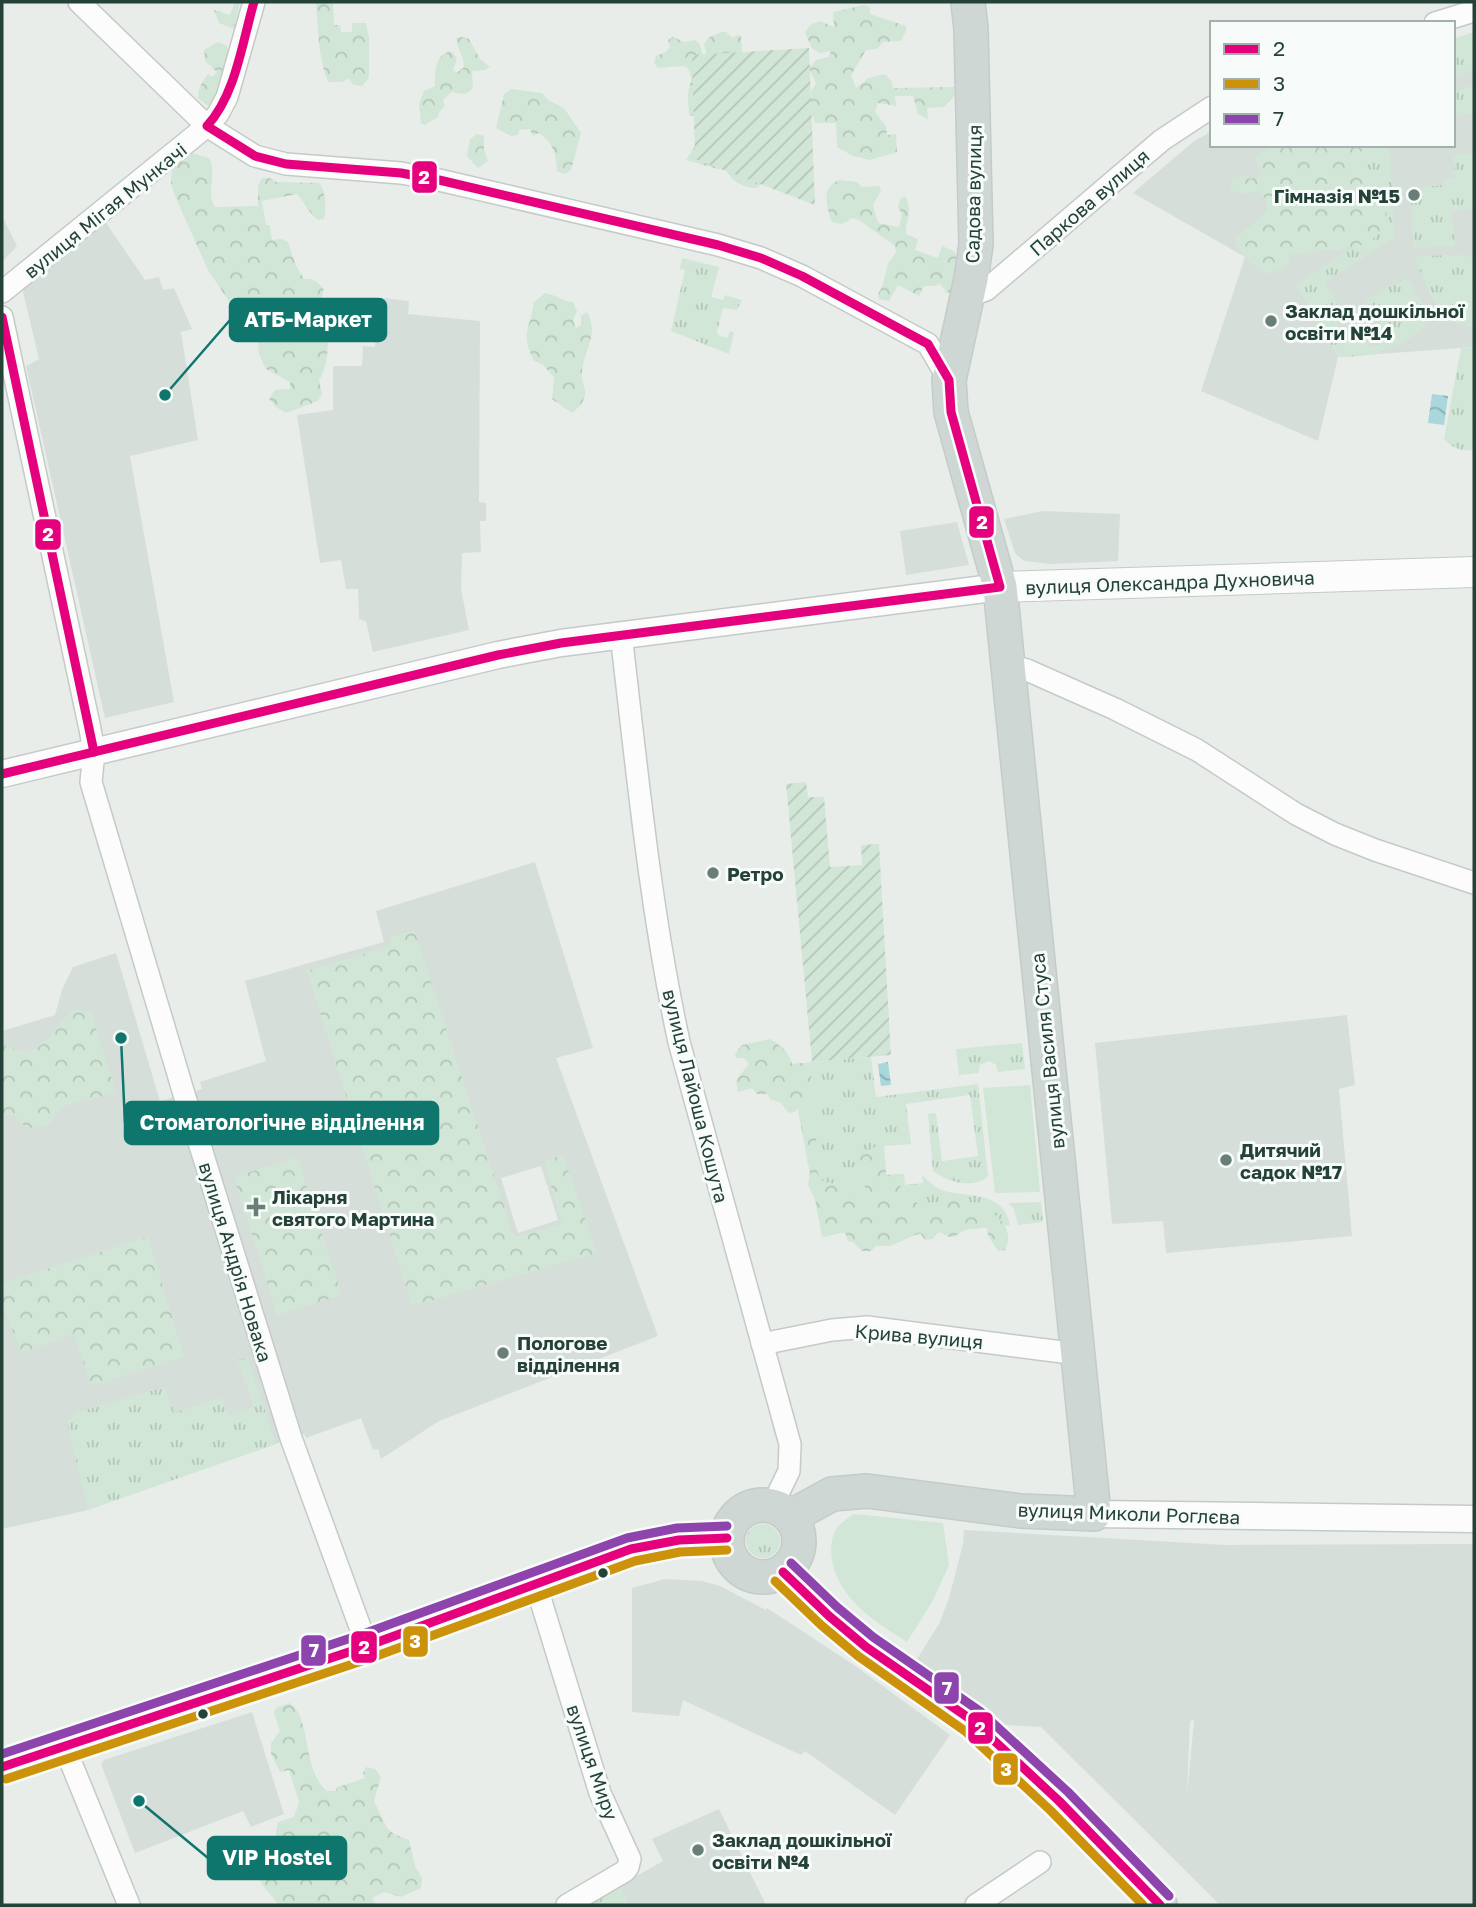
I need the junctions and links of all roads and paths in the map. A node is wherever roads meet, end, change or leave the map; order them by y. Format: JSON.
{"nodes":[{"id":1,"x":79,"y":2,"type":"edge"},
{"id":2,"x":254,"y":2,"type":"edge"},
{"id":3,"x":968,"y":2,"type":"edge"},
{"id":4,"x":1474,"y":11,"type":"edge"},
{"id":5,"x":1442,"y":21,"type":"edge"},
{"id":6,"x":1210,"y":108,"type":"edge"},
{"id":7,"x":207,"y":126,"type":"junction"},
{"id":8,"x":2,"y":292,"type":"edge"},
{"id":9,"x":967,"y":298,"type":"junction"},
{"id":10,"x":2,"y":317,"type":"edge"},
{"id":11,"x":8,"y":374,"type":"edge"},
{"id":12,"x":948,"y":380,"type":"junction"},
{"id":13,"x":1474,"y":572,"type":"edge"},
{"id":14,"x":1000,"y":587,"type":"junction"},
{"id":15,"x":621,"y":634,"type":"junction"},
{"id":16,"x":1008,"y":664,"type":"junction"},
{"id":17,"x":94,"y":752,"type":"junction"},
{"id":18,"x":2,"y":774,"type":"edge"},
{"id":19,"x":1474,"y":883,"type":"edge"},
{"id":20,"x":762,"y":1344,"type":"junction"},
{"id":21,"x":1078,"y":1354,"type":"junction"},
{"id":22,"x":781,"y":1511,"type":"junction"},
{"id":23,"x":1094,"y":1514,"type":"junction"},
{"id":24,"x":1474,"y":1519,"type":"edge"},
{"id":25,"x":727,"y":1538,"type":"junction"},
{"id":26,"x":783,"y":1572,"type":"junction"},
{"id":27,"x":536,"y":1585,"type":"junction"},
{"id":28,"x":367,"y":1646,"type":"junction"},
{"id":29,"x":65,"y":1748,"type":"junction"},
{"id":30,"x":2,"y":1768,"type":"edge"},
{"id":31,"x":1040,"y":1862,"type":"dead end"},
{"id":32,"x":129,"y":1905,"type":"edge"},
{"id":33,"x":567,"y":1905,"type":"edge"},
{"id":34,"x":976,"y":1905,"type":"edge"},
{"id":35,"x":1160,"y":1905,"type":"edge"}],
"edges":[{"from":1,"to":7,"type":"street"},
{"from":2,"to":7,"type":"street","name":"вулиця Мігая Мункачі"},
{"from":3,"to":9,"type":"main road","name":"Садова вулиця"},
{"from":4,"to":5,"type":"street"},
{"from":6,"to":9,"type":"street","name":"Паркова вулиця"},
{"from":7,"to":8,"type":"street","name":"вулиця Мігая Мункачі"},
{"from":7,"to":12,"type":"street"},
{"from":9,"to":12,"type":"main road","name":"Садова вулиця"},
{"from":10,"to":11,"type":"street","name":"вулиця Андрія Новака"},
{"from":11,"to":17,"type":"street","name":"вулиця Андрія Новака"},
{"from":12,"to":14,"type":"main road","name":"Садова вулиця"},
{"from":13,"to":14,"type":"main road","name":"вулиця Олександра Духновича"},
{"from":14,"to":15,"type":"street","name":"вулиця Олександра Духновича"},
{"from":14,"to":16,"type":"main road","name":"вулиця Василя Стуса"},
{"from":15,"to":17,"type":"street","name":"вулиця Олександра Духновича"},
{"from":15,"to":20,"type":"street","name":"вулиця Лайоша Кошута"},
{"from":16,"to":19,"type":"street"},
{"from":16,"to":21,"type":"main road","name":"вулиця Василя Стуса"},
{"from":17,"to":18,"type":"street","name":"вулиця Олександра Духновича"},
{"from":17,"to":28,"type":"street","name":"вулиця Андрія Новака"},
{"from":20,"to":21,"type":"street","name":"Крива вулиця"},
{"from":20,"to":22,"type":"street","name":"вулиця Лайоша Кошута"},
{"from":21,"to":23,"type":"main road","name":"вулиця Василя Стуса"},
{"from":22,"to":23,"type":"main road","name":"вулиця Миколи Роглєва"},
{"from":22,"to":25,"type":"main road"},
{"from":22,"to":26,"type":"main road"},
{"from":23,"to":24,"type":"street","name":"вулиця Миколи Роглєва"},
{"from":25,"to":26,"type":"main road"},
{"from":25,"to":27,"type":"main road"},
{"from":26,"to":35,"type":"main road"},
{"from":27,"to":28,"type":"main road"},
{"from":27,"to":33,"type":"street","name":"вулиця Миру"},
{"from":28,"to":29,"type":"main road"},
{"from":29,"to":30,"type":"main road"},
{"from":29,"to":32,"type":"street"},
{"from":31,"to":34,"type":"street"}]}
